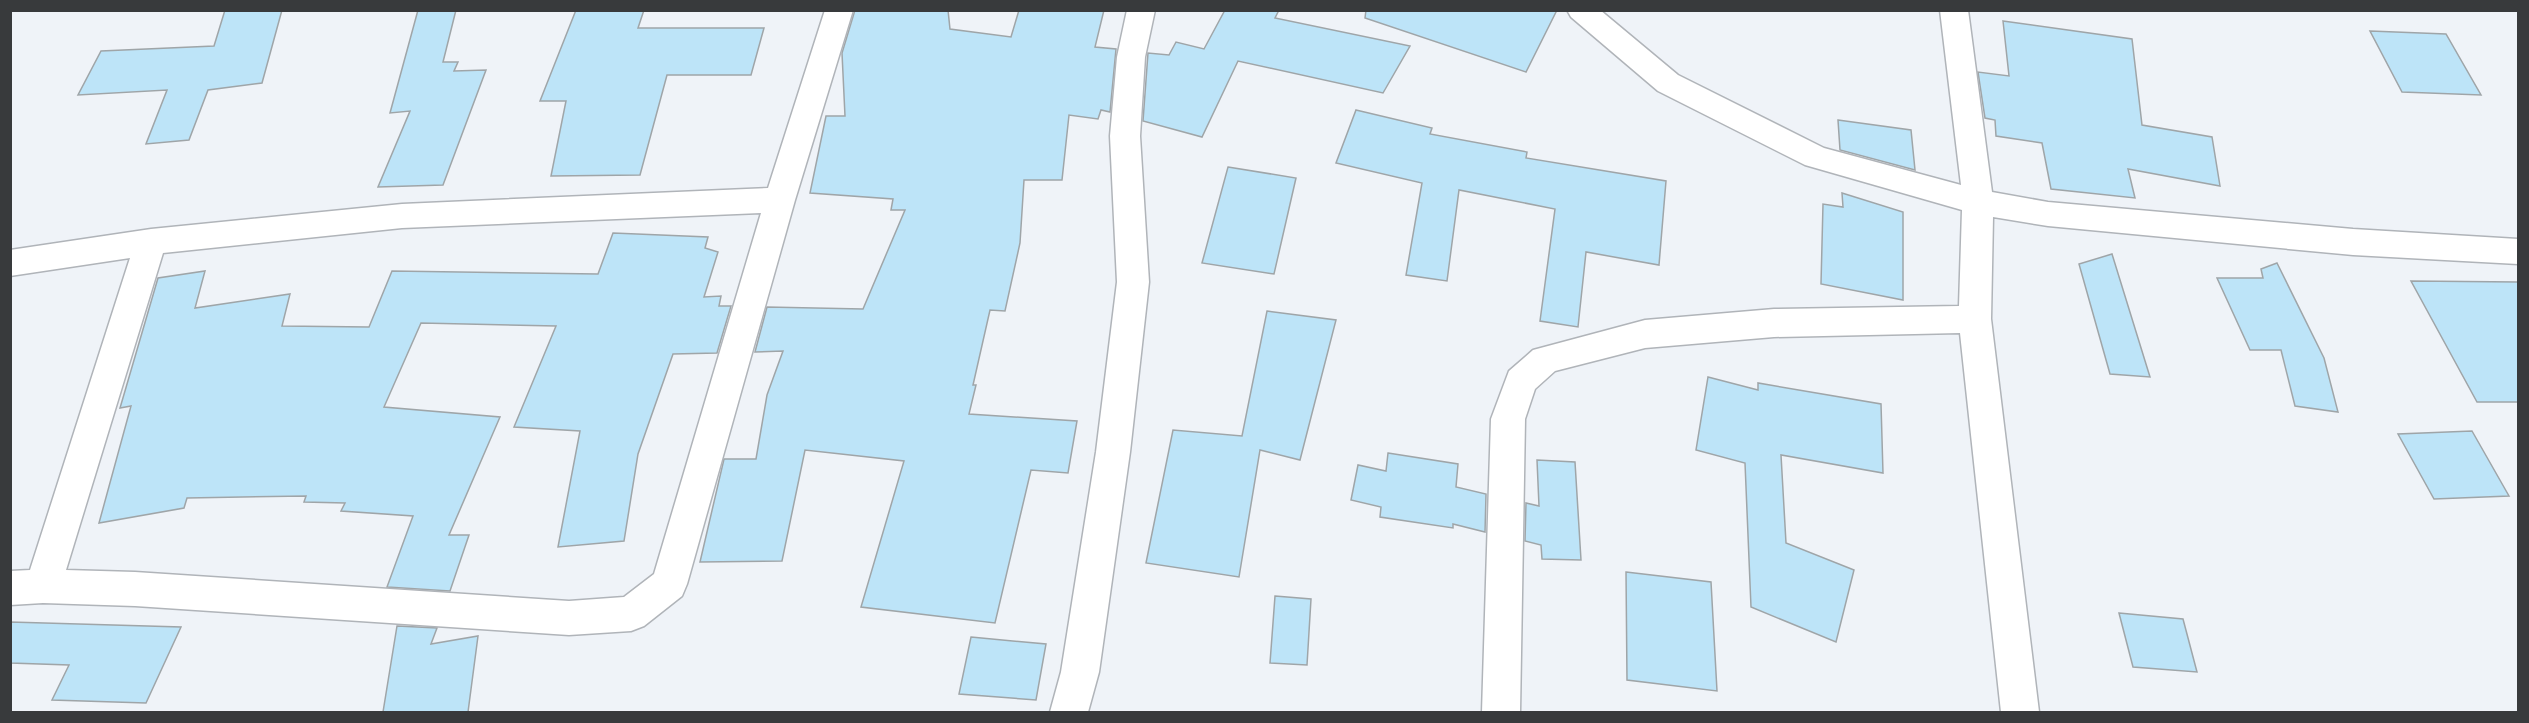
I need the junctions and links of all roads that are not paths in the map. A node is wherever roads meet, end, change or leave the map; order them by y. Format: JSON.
{"nodes":[{"id":1,"x":839,"y":10,"type":"edge"},
{"id":2,"x":1141,"y":10,"type":"edge"},
{"id":3,"x":1581,"y":10,"type":"edge"},
{"id":4,"x":1954,"y":10,"type":"edge"},
{"id":5,"x":780,"y":200,"type":"junction"},
{"id":6,"x":1978,"y":202,"type":"junction"},
{"id":7,"x":151,"y":242,"type":"junction"},
{"id":8,"x":2518,"y":252,"type":"edge"},
{"id":9,"x":10,"y":263,"type":"edge"},
{"id":10,"x":1975,"y":319,"type":"junction"},
{"id":11,"x":27,"y":587,"type":"edge"},
{"id":12,"x":1069,"y":712,"type":"edge"},
{"id":13,"x":1501,"y":712,"type":"edge"},
{"id":14,"x":2020,"y":712,"type":"edge"}],
"edges":[{"from":1,"to":5,"type":"street"},
{"from":2,"to":12,"type":"street"},
{"from":3,"to":6,"type":"street"},
{"from":4,"to":6,"type":"street"},
{"from":5,"to":7,"type":"street"},
{"from":5,"to":11,"type":"street"},
{"from":6,"to":8,"type":"street"},
{"from":6,"to":10,"type":"street"},
{"from":7,"to":9,"type":"street"},
{"from":7,"to":11,"type":"street"},
{"from":10,"to":13,"type":"street"},
{"from":10,"to":14,"type":"street"}]}
